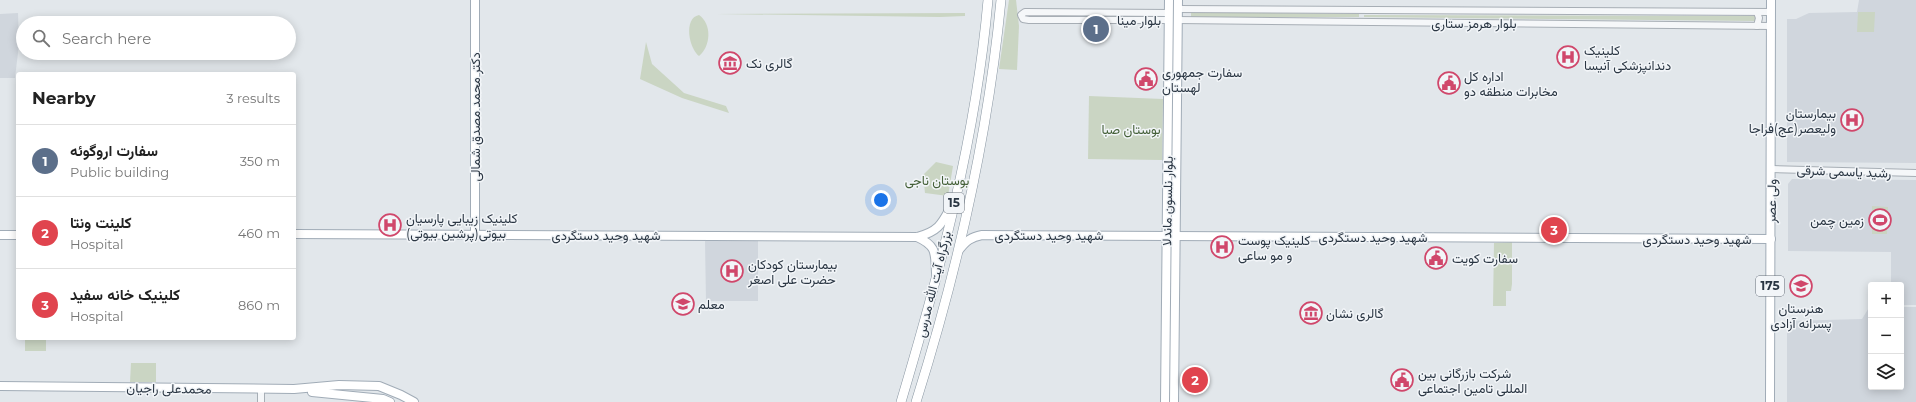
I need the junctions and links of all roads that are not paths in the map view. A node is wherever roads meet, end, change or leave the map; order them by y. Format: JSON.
{"nodes":[{"id":1,"x":475,"y":0,"type":"edge"},
{"id":2,"x":988,"y":0,"type":"edge"},
{"id":3,"x":1001,"y":0,"type":"edge"},
{"id":4,"x":1169,"y":0,"type":"edge"},
{"id":5,"x":1178,"y":0,"type":"edge"},
{"id":6,"x":1771,"y":0,"type":"edge"},
{"id":7,"x":1178,"y":9,"type":"junction"},
{"id":8,"x":1190,"y":9,"type":"junction"},
{"id":9,"x":1757,"y":12,"type":"junction"},
{"id":10,"x":1771,"y":12,"type":"junction"},
{"id":11,"x":1165,"y":17,"type":"junction"},
{"id":12,"x":1178,"y":20,"type":"junction"},
{"id":13,"x":1190,"y":20,"type":"junction"},
{"id":14,"x":1756,"y":26,"type":"junction"},
{"id":15,"x":1771,"y":26,"type":"junction"},
{"id":16,"x":1177,"y":59,"type":"junction"},
{"id":17,"x":1168,"y":60,"type":"junction"},
{"id":18,"x":1771,"y":169,"type":"junction"},
{"id":19,"x":1916,"y":173,"type":"edge"},
{"id":20,"x":955,"y":199,"type":"junction"},
{"id":21,"x":296,"y":234,"type":"edge"},
{"id":22,"x":475,"y":234,"type":"junction"},
{"id":23,"x":0,"y":235,"type":"edge"},
{"id":24,"x":16,"y":235,"type":"edge"},
{"id":25,"x":1166,"y":236,"type":"junction"},
{"id":26,"x":1175,"y":236,"type":"junction"},
{"id":27,"x":917,"y":237,"type":"junction"},
{"id":28,"x":1771,"y":239,"type":"junction"},
{"id":29,"x":957,"y":252,"type":"junction"},
{"id":30,"x":936,"y":277,"type":"junction"},
{"id":31,"x":929,"y":358,"type":"junction"},
{"id":32,"x":0,"y":386,"type":"edge"},
{"id":33,"x":334,"y":388,"type":"junction"},
{"id":34,"x":0,"y":390,"type":"edge"},
{"id":35,"x":261,"y":391,"type":"junction"},
{"id":36,"x":261,"y":402,"type":"edge"},
{"id":37,"x":330,"y":402,"type":"edge"},
{"id":38,"x":335,"y":402,"type":"edge"},
{"id":39,"x":390,"y":402,"type":"edge"},
{"id":40,"x":414,"y":402,"type":"edge"},
{"id":41,"x":901,"y":402,"type":"edge"},
{"id":42,"x":916,"y":402,"type":"edge"},
{"id":43,"x":921,"y":402,"type":"edge"},
{"id":44,"x":1165,"y":402,"type":"edge"},
{"id":45,"x":1174,"y":402,"type":"edge"},
{"id":46,"x":1770,"y":402,"type":"edge"}],
"edges":[{"from":1,"to":22,"type":"main road","name":"دکتر محمد مصدق شمالی"},
{"from":2,"to":20,"type":"highway","name":"بزرگراه آیت الله مدرس","number":"15"},
{"from":3,"to":29,"type":"highway","name":"بزرگراه آیت الله مدرس","number":"15"},
{"from":4,"to":11,"type":"main road","name":"بلوار نلسون ماندلا"},
{"from":5,"to":7,"type":"main road","name":"بلوار نلسون ماندلا"},
{"from":6,"to":10,"type":"main road","name":"ولی عصر","number":"175"},
{"from":7,"to":8,"type":"street","name":"بلوار هرمز ستاری"},
{"from":7,"to":12,"type":"main road","name":"بلوار نلسون ماندلا"},
{"from":8,"to":9,"type":"street","name":"بلوار هرمز ستاری"},
{"from":8,"to":13,"type":"street"},
{"from":9,"to":10,"type":"street","name":"بلوار هرمز ستاری"},
{"from":9,"to":14,"type":"street"},
{"from":10,"to":15,"type":"main road","name":"ولی عصر","number":"175"},
{"from":11,"to":11,"type":"street","name":"بلوار مینا"},
{"from":11,"to":17,"type":"main road","name":"بلوار نلسون ماندلا"},
{"from":12,"to":13,"type":"street","name":"بلوار هرمز ستاری"},
{"from":12,"to":16,"type":"main road","name":"بلوار نلسون ماندلا"},
{"from":13,"to":14,"type":"street","name":"بلوار هرمز ستاری"},
{"from":14,"to":15,"type":"street","name":"بلوار هرمز ستاری"},
{"from":15,"to":18,"type":"main road","name":"ولی عصر","number":"175"},
{"from":16,"to":17,"type":"main road"},
{"from":16,"to":26,"type":"main road","name":"بلوار نلسون ماندلا"},
{"from":17,"to":25,"type":"main road","name":"بلوار نلسون ماندلا"},
{"from":18,"to":19,"type":"street","name":"رشید یاسمی شرقی"},
{"from":18,"to":28,"type":"main road","name":"ولی عصر","number":"175"},
{"from":20,"to":27,"type":"main road","name":"شهید وحید دستگردی"},
{"from":20,"to":30,"type":"highway","name":"بزرگراه آیت الله مدرس","number":"15"},
{"from":21,"to":22,"type":"main road","name":"شهید وحید دستگردی"},
{"from":22,"to":27,"type":"main road","name":"شهید وحید دستگردی"},
{"from":23,"to":24,"type":"main road"},
{"from":25,"to":26,"type":"main road","name":"شهید وحید دستگردی"},
{"from":25,"to":29,"type":"main road","name":"شهید وحید دستگردی"},
{"from":25,"to":44,"type":"main road","name":"بلوار نلسون ماندلا"},
{"from":26,"to":28,"type":"main road","name":"شهید وحید دستگردی"},
{"from":26,"to":45,"type":"main road","name":"بلوار نلسون ماندلا"},
{"from":27,"to":30,"type":"main road"},
{"from":28,"to":46,"type":"main road","name":"ولی عصر","number":"175"},
{"from":29,"to":31,"type":"highway","name":"بزرگراه آیت الله مدرس","number":"15"},
{"from":30,"to":41,"type":"highway","name":"بزرگراه آیت الله مدرس","number":"15"},
{"from":31,"to":42,"type":"highway","name":"بزرگراه آیت الله مدرس","number":"15"},
{"from":31,"to":43,"type":"main road"},
{"from":32,"to":35,"type":"main road","name":"محمدعلی راجیان"},
{"from":33,"to":35,"type":"main road","name":"محمدعلی راجیان"},
{"from":33,"to":37,"type":"main road"},
{"from":33,"to":38,"type":"main road"},
{"from":33,"to":39,"type":"main road"},
{"from":33,"to":40,"type":"main road"},
{"from":34,"to":35,"type":"main road","name":"محمدعلی راجیان"},
{"from":35,"to":36,"type":"street"}]}
